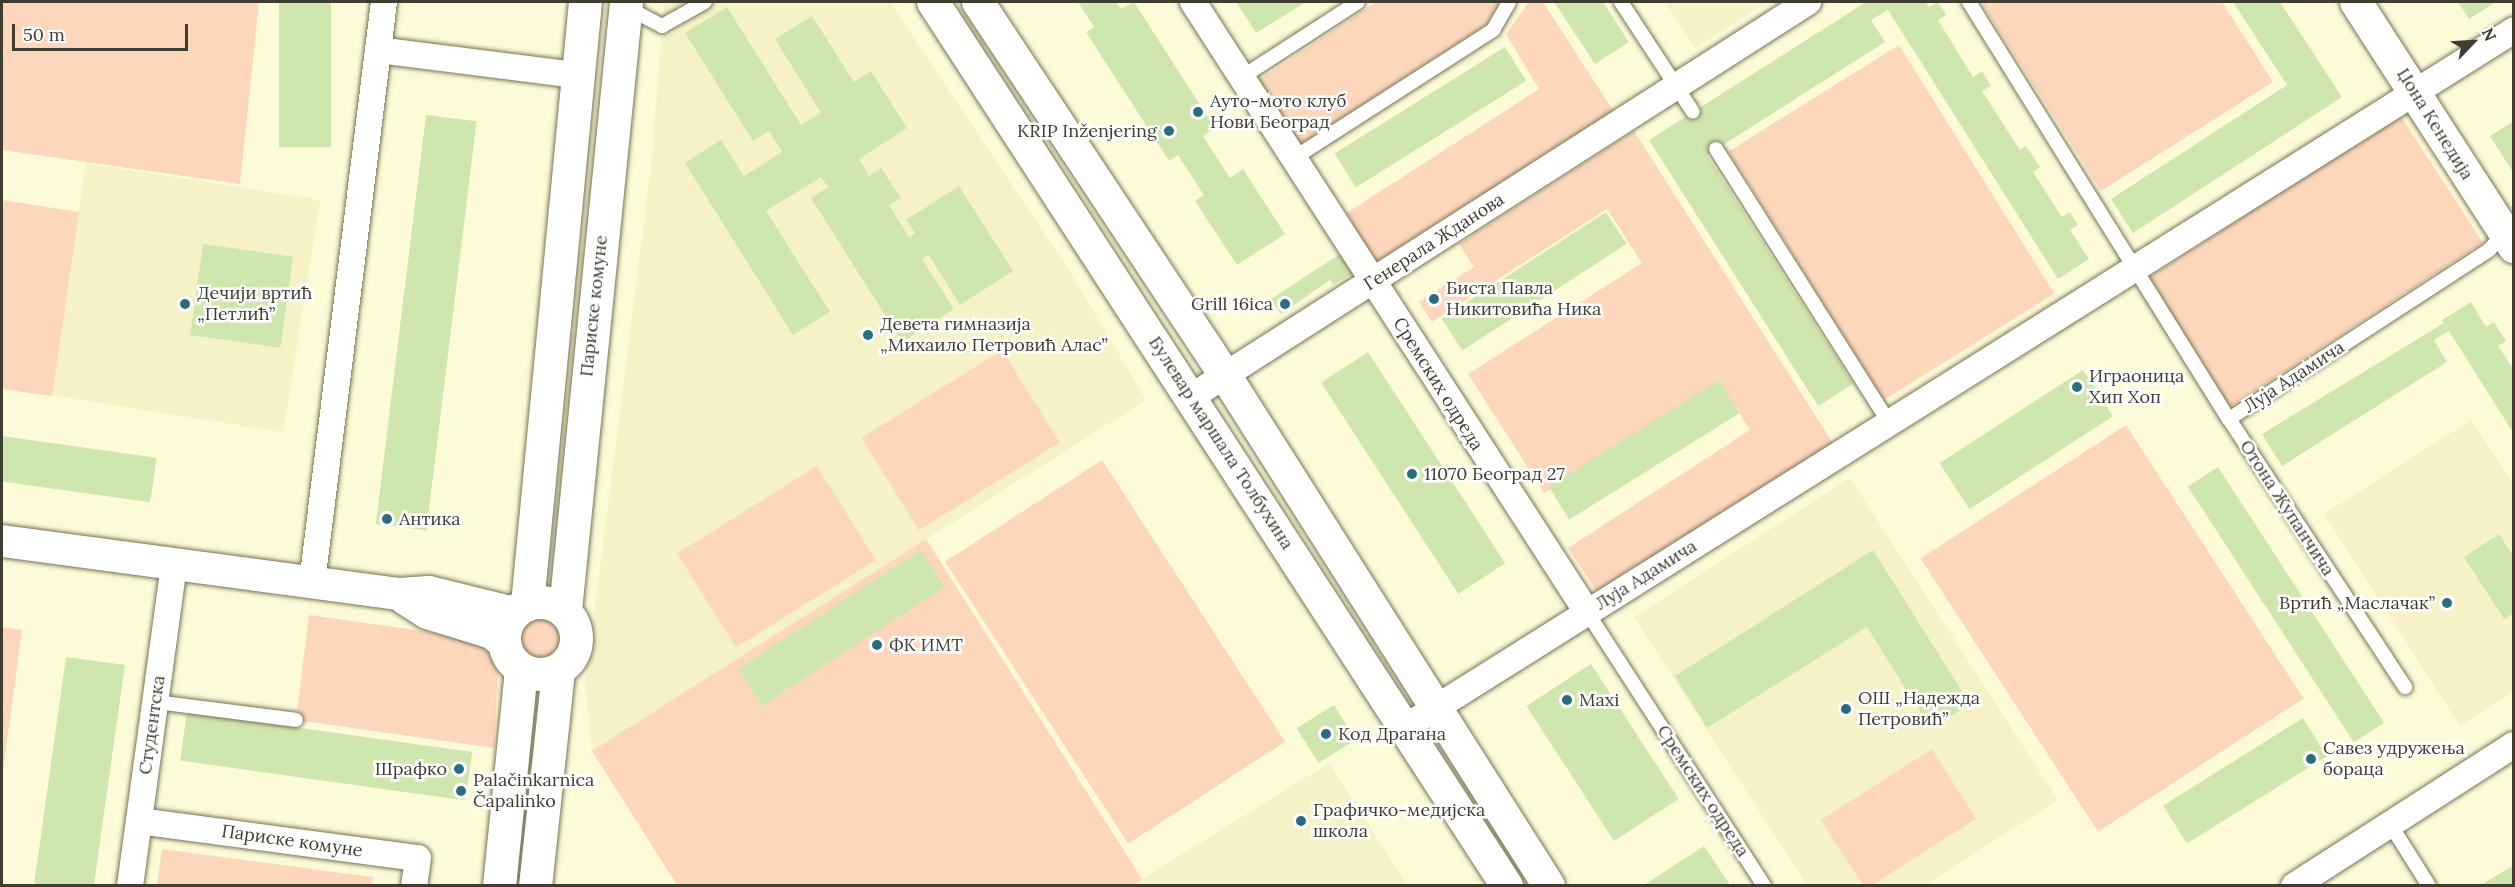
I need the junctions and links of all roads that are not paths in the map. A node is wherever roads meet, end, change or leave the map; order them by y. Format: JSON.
{"nodes":[{"id":1,"x":384,"y":2,"type":"edge"},
{"id":2,"x":585,"y":2,"type":"edge"},
{"id":3,"x":705,"y":2,"type":"edge"},
{"id":4,"x":933,"y":2,"type":"edge"},
{"id":5,"x":978,"y":2,"type":"edge"},
{"id":6,"x":1193,"y":2,"type":"edge"},
{"id":7,"x":1358,"y":2,"type":"edge"},
{"id":8,"x":1509,"y":2,"type":"edge"},
{"id":9,"x":1621,"y":2,"type":"edge"},
{"id":10,"x":1808,"y":2,"type":"edge"},
{"id":11,"x":1969,"y":2,"type":"edge"},
{"id":12,"x":2356,"y":2,"type":"edge"},
{"id":13,"x":626,"y":4,"type":"edge"},
{"id":14,"x":2514,"y":30,"type":"edge"},
{"id":15,"x":378,"y":51,"type":"junction"},
{"id":16,"x":577,"y":75,"type":"junction"},
{"id":17,"x":1242,"y":77,"type":"junction"},
{"id":18,"x":1676,"y":87,"type":"junction"},
{"id":19,"x":2414,"y":92,"type":"junction"},
{"id":20,"x":1692,"y":112,"type":"dead end"},
{"id":21,"x":1716,"y":149,"type":"dead end"},
{"id":22,"x":1294,"y":158,"type":"junction"},
{"id":23,"x":2510,"y":235,"type":"edge"},
{"id":24,"x":2134,"y":268,"type":"junction"},
{"id":25,"x":1373,"y":281,"type":"junction"},
{"id":26,"x":1225,"y":375,"type":"junction"},
{"id":27,"x":1191,"y":397,"type":"junction"},
{"id":28,"x":2229,"y":419,"type":"junction"},
{"id":29,"x":1889,"y":423,"type":"junction"},
{"id":30,"x":2,"y":541,"type":"edge"},
{"id":31,"x":174,"y":564,"type":"junction"},
{"id":32,"x":312,"y":583,"type":"junction"},
{"id":33,"x":399,"y":594,"type":"junction"},
{"id":34,"x":520,"y":608,"type":"junction"},
{"id":35,"x":565,"y":610,"type":"junction"},
{"id":36,"x":1587,"y":612,"type":"junction"},
{"id":37,"x":513,"y":656,"type":"junction"},
{"id":38,"x":558,"y":670,"type":"junction"},
{"id":39,"x":2405,"y":687,"type":"dead end"},
{"id":40,"x":156,"y":702,"type":"junction"},
{"id":41,"x":1436,"y":709,"type":"junction"},
{"id":42,"x":296,"y":720,"type":"dead end"},
{"id":43,"x":1404,"y":728,"type":"junction"},
{"id":44,"x":2514,"y":745,"type":"edge"},
{"id":45,"x":139,"y":821,"type":"junction"},
{"id":46,"x":2390,"y":824,"type":"junction"},
{"id":47,"x":130,"y":885,"type":"edge"},
{"id":48,"x":414,"y":885,"type":"edge"},
{"id":49,"x":499,"y":885,"type":"edge"},
{"id":50,"x":535,"y":885,"type":"edge"},
{"id":51,"x":1507,"y":885,"type":"edge"},
{"id":52,"x":1549,"y":885,"type":"edge"},
{"id":53,"x":1764,"y":885,"type":"edge"},
{"id":54,"x":2294,"y":885,"type":"edge"},
{"id":55,"x":2429,"y":885,"type":"edge"}],
"edges":[{"from":1,"to":15,"type":"street"},
{"from":2,"to":16,"type":"main road"},
{"from":3,"to":13,"type":"lane"},
{"from":4,"to":27,"type":"street","name":"Булевар маршала Толбухина"},
{"from":5,"to":26,"type":"street"},
{"from":6,"to":17,"type":"street","name":"Сремских одреда"},
{"from":7,"to":17,"type":"lane"},
{"from":8,"to":22,"type":"lane"},
{"from":9,"to":18,"type":"lane"},
{"from":10,"to":18,"type":"street","name":"Генерала Жданова"},
{"from":11,"to":24,"type":"lane","name":"Луја Адамича"},
{"from":12,"to":19,"type":"street","name":"Џона Кенедија"},
{"from":13,"to":35,"type":"main road","name":"Париске комуне"},
{"from":14,"to":19,"type":"street","name":"Луја Адамича"},
{"from":15,"to":16,"type":"street"},
{"from":15,"to":32,"type":"street"},
{"from":16,"to":34,"type":"main road"},
{"from":17,"to":22,"type":"street","name":"Сремских одреда"},
{"from":18,"to":20,"type":"lane"},
{"from":18,"to":25,"type":"street","name":"Генерала Жданова"},
{"from":19,"to":23,"type":"street","name":"Џона Кенедија"},
{"from":19,"to":24,"type":"street","name":"Луја Адамича"},
{"from":21,"to":29,"type":"lane"},
{"from":22,"to":25,"type":"street","name":"Сремских одреда"},
{"from":23,"to":28,"type":"lane","name":"Луја Адамича"},
{"from":24,"to":28,"type":"lane","name":"Луја Адамича"},
{"from":24,"to":29,"type":"street","name":"Луја Адамича"},
{"from":25,"to":26,"type":"street","name":"Генерала Жданова"},
{"from":25,"to":36,"type":"street","name":"Сремских одреда"},
{"from":26,"to":27,"type":"street","name":"Генерала Жданова"},
{"from":26,"to":41,"type":"street"},
{"from":27,"to":43,"type":"street","name":"Булевар маршала Толбухина"},
{"from":28,"to":39,"type":"lane","name":"Отона Жупанчича"},
{"from":29,"to":36,"type":"street","name":"Луја Адамича"},
{"from":30,"to":31,"type":"street"},
{"from":31,"to":32,"type":"street"},
{"from":31,"to":40,"type":"street","name":"Студентска"},
{"from":32,"to":33,"type":"street"},
{"from":33,"to":34,"type":"street"},
{"from":33,"to":37,"type":"street"},
{"from":34,"to":35,"type":"main road"},
{"from":34,"to":37,"type":"main road"},
{"from":35,"to":38,"type":"main road"},
{"from":36,"to":41,"type":"street","name":"Луја Адамича"},
{"from":36,"to":53,"type":"lane","name":"Сремских одреда"},
{"from":37,"to":38,"type":"main road"},
{"from":37,"to":49,"type":"main road"},
{"from":38,"to":50,"type":"main road"},
{"from":40,"to":42,"type":"lane"},
{"from":40,"to":45,"type":"street","name":"Студентска"},
{"from":41,"to":43,"type":"street","name":"Луја Адамича"},
{"from":41,"to":52,"type":"street"},
{"from":43,"to":51,"type":"street","name":"Булевар маршала Толбухина"},
{"from":44,"to":46,"type":"street"},
{"from":45,"to":47,"type":"street","name":"Студентска"},
{"from":45,"to":48,"type":"street","name":"Париске комуне"},
{"from":46,"to":54,"type":"street"},
{"from":46,"to":55,"type":"lane"}]}
